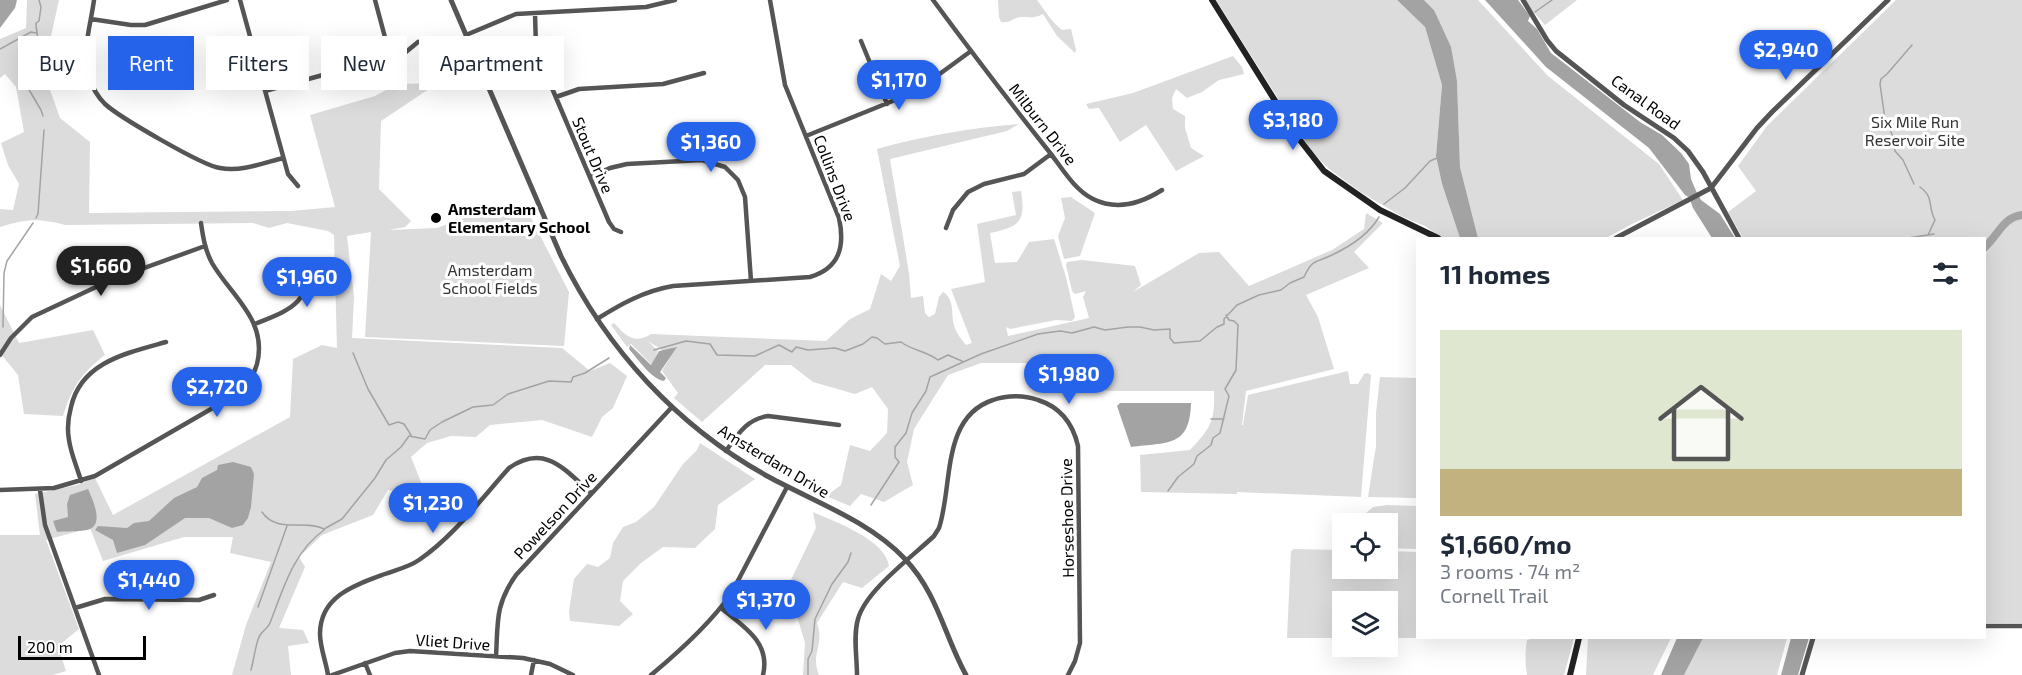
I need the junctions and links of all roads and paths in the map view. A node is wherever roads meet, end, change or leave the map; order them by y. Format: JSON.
{"nodes":[{"id":1,"x":94,"y":0,"type":"edge"},
{"id":2,"x":226,"y":0,"type":"edge"},
{"id":3,"x":240,"y":0,"type":"edge"},
{"id":4,"x":375,"y":0,"type":"edge"},
{"id":5,"x":452,"y":0,"type":"edge"},
{"id":6,"x":675,"y":0,"type":"edge"},
{"id":7,"x":770,"y":0,"type":"edge"},
{"id":8,"x":933,"y":0,"type":"edge"},
{"id":9,"x":1212,"y":0,"type":"edge"},
{"id":10,"x":1523,"y":0,"type":"edge"},
{"id":11,"x":1888,"y":0,"type":"edge"},
{"id":12,"x":535,"y":13,"type":"junction"},
{"id":13,"x":91,"y":19,"type":"junction"},
{"id":14,"x":466,"y":34,"type":"junction"},
{"id":15,"x":384,"y":36,"type":"edge"},
{"id":16,"x":861,"y":41,"type":"dead end"},
{"id":17,"x":418,"y":42,"type":"dead end"},
{"id":18,"x":407,"y":51,"type":"edge"},
{"id":19,"x":971,"y":51,"type":"junction"},
{"id":20,"x":704,"y":73,"type":"dead end"},
{"id":21,"x":321,"y":76,"type":"edge"},
{"id":22,"x":265,"y":91,"type":"junction"},
{"id":23,"x":556,"y":97,"type":"junction"},
{"id":24,"x":887,"y":104,"type":"junction"},
{"id":25,"x":806,"y":136,"type":"junction"},
{"id":26,"x":1051,"y":154,"type":"junction"},
{"id":27,"x":283,"y":158,"type":"junction"},
{"id":28,"x":590,"y":177,"type":"junction"},
{"id":29,"x":298,"y":186,"type":"dead end"},
{"id":30,"x":1711,"y":188,"type":"junction"},
{"id":31,"x":1162,"y":190,"type":"dead end"},
{"id":32,"x":201,"y":223,"type":"dead end"},
{"id":33,"x":946,"y":228,"type":"dead end"},
{"id":34,"x":621,"y":232,"type":"dead end"},
{"id":35,"x":1436,"y":237,"type":"edge"},
{"id":36,"x":1618,"y":237,"type":"edge"},
{"id":37,"x":1738,"y":237,"type":"edge"},
{"id":38,"x":205,"y":246,"type":"junction"},
{"id":39,"x":302,"y":262,"type":"dead end"},
{"id":40,"x":751,"y":282,"type":"junction"},
{"id":41,"x":597,"y":320,"type":"junction"},
{"id":42,"x":255,"y":324,"type":"junction"},
{"id":43,"x":166,"y":342,"type":"dead end"},
{"id":44,"x":0,"y":356,"type":"edge"},
{"id":45,"x":672,"y":407,"type":"junction"},
{"id":46,"x":839,"y":425,"type":"dead end"},
{"id":47,"x":726,"y":451,"type":"junction"},
{"id":48,"x":81,"y":481,"type":"junction"},
{"id":49,"x":787,"y":487,"type":"junction"},
{"id":50,"x":0,"y":490,"type":"edge"},
{"id":51,"x":40,"y":490,"type":"junction"},
{"id":52,"x":591,"y":493,"type":"junction"},
{"id":53,"x":908,"y":561,"type":"junction"},
{"id":54,"x":214,"y":595,"type":"dead end"},
{"id":55,"x":75,"y":608,"type":"junction"},
{"id":56,"x":721,"y":608,"type":"junction"},
{"id":57,"x":1986,"y":626,"type":"edge"},
{"id":58,"x":2022,"y":626,"type":"edge"},
{"id":59,"x":1579,"y":639,"type":"edge"},
{"id":60,"x":1813,"y":639,"type":"edge"},
{"id":61,"x":496,"y":657,"type":"junction"},
{"id":62,"x":534,"y":660,"type":"junction"},
{"id":63,"x":366,"y":663,"type":"junction"},
{"id":64,"x":99,"y":675,"type":"edge"},
{"id":65,"x":330,"y":675,"type":"edge"},
{"id":66,"x":370,"y":675,"type":"edge"},
{"id":67,"x":531,"y":675,"type":"edge"},
{"id":68,"x":573,"y":675,"type":"edge"},
{"id":69,"x":651,"y":675,"type":"edge"},
{"id":70,"x":763,"y":675,"type":"edge"},
{"id":71,"x":857,"y":675,"type":"edge"},
{"id":72,"x":966,"y":675,"type":"edge"},
{"id":73,"x":1068,"y":675,"type":"edge"},
{"id":74,"x":1570,"y":675,"type":"edge"},
{"id":75,"x":1802,"y":675,"type":"edge"}],
"edges":[{"from":1,"to":13,"type":"street"},
{"from":2,"to":13,"type":"street"},
{"from":3,"to":22,"type":"street"},
{"from":4,"to":15,"type":"street"},
{"from":5,"to":14,"type":"street","name":"Amsterdam Drive"},
{"from":6,"to":12,"type":"street"},
{"from":7,"to":25,"type":"street","name":"Collins Drive"},
{"from":8,"to":19,"type":"street","name":"Milburn Drive"},
{"from":9,"to":35,"type":"main road"},
{"from":10,"to":30,"type":"street","name":"Canal Road"},
{"from":11,"to":30,"type":"street"},
{"from":12,"to":14,"type":"street"},
{"from":12,"to":23,"type":"street","name":"Stout Drive"},
{"from":13,"to":27,"type":"street"},
{"from":14,"to":41,"type":"street","name":"Amsterdam Drive"},
{"from":16,"to":24,"type":"street"},
{"from":17,"to":18,"type":"street"},
{"from":19,"to":24,"type":"street"},
{"from":19,"to":26,"type":"street","name":"Milburn Drive"},
{"from":20,"to":23,"type":"street"},
{"from":21,"to":22,"type":"street"},
{"from":22,"to":27,"type":"street"},
{"from":23,"to":28,"type":"street","name":"Stout Drive"},
{"from":24,"to":25,"type":"street"},
{"from":25,"to":40,"type":"street","name":"Collins Drive"},
{"from":26,"to":31,"type":"street","name":"Milburn Drive"},
{"from":26,"to":33,"type":"street"},
{"from":27,"to":29,"type":"street"},
{"from":28,"to":34,"type":"street","name":"Stout Drive"},
{"from":28,"to":40,"type":"street"},
{"from":30,"to":36,"type":"street"},
{"from":30,"to":37,"type":"street","name":"Canal Road"},
{"from":32,"to":38,"type":"street"},
{"from":38,"to":42,"type":"street"},
{"from":38,"to":44,"type":"street"},
{"from":39,"to":42,"type":"street"},
{"from":40,"to":41,"type":"street","name":"Collins Drive"},
{"from":41,"to":45,"type":"street","name":"Amsterdam Drive"},
{"from":42,"to":48,"type":"street"},
{"from":43,"to":48,"type":"street"},
{"from":45,"to":47,"type":"street","name":"Amsterdam Drive"},
{"from":45,"to":52,"type":"street","name":"Powelson Drive"},
{"from":46,"to":47,"type":"street"},
{"from":47,"to":49,"type":"street","name":"Amsterdam Drive"},
{"from":48,"to":51,"type":"street"},
{"from":49,"to":53,"type":"street","name":"Amsterdam Drive"},
{"from":49,"to":56,"type":"street"},
{"from":50,"to":51,"type":"street"},
{"from":51,"to":55,"type":"street"},
{"from":52,"to":61,"type":"street","name":"Powelson Drive"},
{"from":52,"to":65,"type":"street"},
{"from":53,"to":71,"type":"street","name":"Horseshoe Drive"},
{"from":53,"to":72,"type":"street","name":"Amsterdam Drive"},
{"from":53,"to":73,"type":"street","name":"Horseshoe Drive"},
{"from":54,"to":55,"type":"street"},
{"from":55,"to":64,"type":"street"},
{"from":56,"to":69,"type":"street"},
{"from":56,"to":70,"type":"street"},
{"from":57,"to":58,"type":"street"},
{"from":59,"to":74,"type":"main road"},
{"from":60,"to":75,"type":"street"},
{"from":61,"to":62,"type":"street","name":"Vliet Drive"},
{"from":61,"to":63,"type":"street","name":"Vliet Drive"},
{"from":62,"to":67,"type":"street"},
{"from":62,"to":68,"type":"street","name":"Vliet Drive"},
{"from":63,"to":65,"type":"street","name":"Vliet Drive"},
{"from":63,"to":66,"type":"street"}]}
